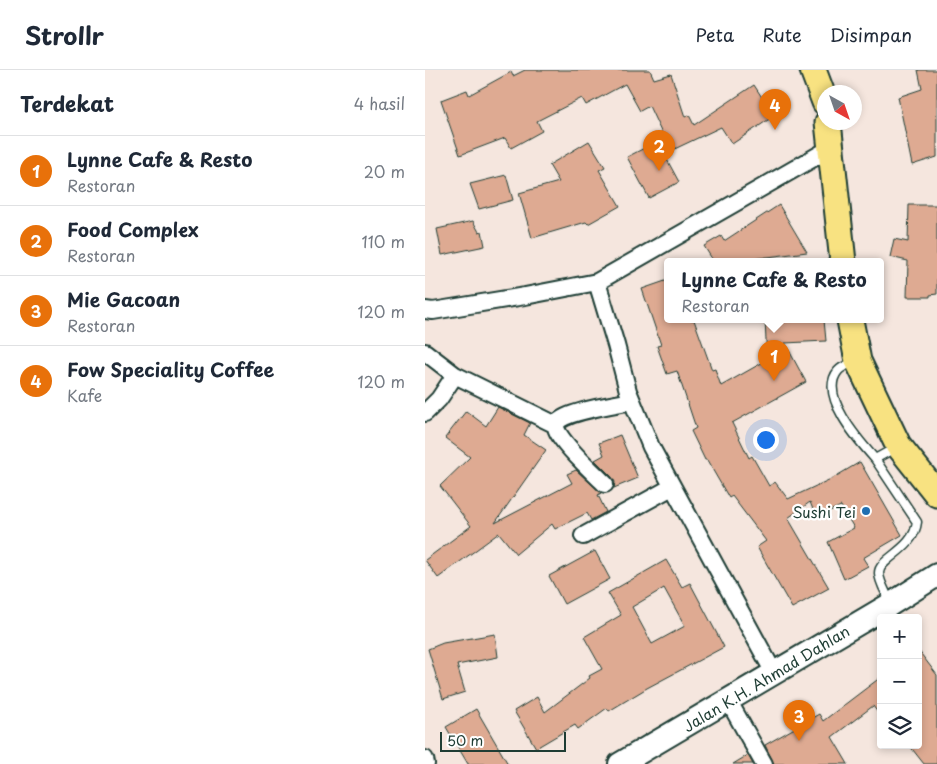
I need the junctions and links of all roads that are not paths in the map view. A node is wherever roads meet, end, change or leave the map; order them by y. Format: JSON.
{"nodes":[{"id":1,"x":817,"y":72,"type":"edge"},
{"id":2,"x":820,"y":85,"type":"edge"},
{"id":3,"x":829,"y":130,"type":"edge"},
{"id":4,"x":831,"y":148,"type":"junction"},
{"id":5,"x":843,"y":258,"type":"edge"},
{"id":6,"x":597,"y":282,"type":"junction"},
{"id":7,"x":425,"y":310,"type":"edge"},
{"id":8,"x":851,"y":323,"type":"edge"},
{"id":9,"x":425,"y":352,"type":"edge"},
{"id":10,"x":858,"y":361,"type":"junction"},
{"id":11,"x":455,"y":375,"type":"junction"},
{"id":12,"x":632,"y":402,"type":"junction"},
{"id":13,"x":425,"y":413,"type":"edge"},
{"id":14,"x":556,"y":425,"type":"junction"},
{"id":15,"x":898,"y":445,"type":"junction"},
{"id":16,"x":875,"y":459,"type":"junction"},
{"id":17,"x":605,"y":484,"type":"dead end"},
{"id":18,"x":672,"y":487,"type":"junction"},
{"id":19,"x":937,"y":494,"type":"edge"},
{"id":20,"x":583,"y":536,"type":"dead end"},
{"id":21,"x":937,"y":575,"type":"edge"},
{"id":22,"x":891,"y":604,"type":"junction"},
{"id":23,"x":774,"y":673,"type":"junction"},
{"id":24,"x":728,"y":700,"type":"junction"},
{"id":25,"x":425,"y":759,"type":"edge"},
{"id":26,"x":427,"y":764,"type":"edge"},
{"id":27,"x":620,"y":764,"type":"edge"},
{"id":28,"x":764,"y":764,"type":"edge"}],
"edges":[{"from":1,"to":2,"type":"main road"},
{"from":3,"to":4,"type":"main road"},
{"from":4,"to":5,"type":"main road"},
{"from":4,"to":6,"type":"street"},
{"from":6,"to":7,"type":"street"},
{"from":6,"to":12,"type":"street"},
{"from":8,"to":10,"type":"main road"},
{"from":9,"to":11,"type":"street"},
{"from":10,"to":15,"type":"main road"},
{"from":10,"to":16,"type":"lane"},
{"from":11,"to":13,"type":"street"},
{"from":11,"to":14,"type":"street"},
{"from":12,"to":14,"type":"street"},
{"from":12,"to":18,"type":"street"},
{"from":14,"to":17,"type":"street"},
{"from":15,"to":16,"type":"lane"},
{"from":15,"to":19,"type":"main road"},
{"from":16,"to":22,"type":"lane"},
{"from":18,"to":20,"type":"street"},
{"from":18,"to":23,"type":"street"},
{"from":21,"to":22,"type":"main road","name":"Jalan K.H. Ahmad Dahlan"},
{"from":22,"to":23,"type":"main road","name":"Jalan K.H. Ahmad Dahlan"},
{"from":23,"to":24,"type":"main road","name":"Jalan K.H. Ahmad Dahlan"},
{"from":24,"to":27,"type":"main road","name":"Jalan K.H. Ahmad Dahlan"},
{"from":24,"to":28,"type":"street"},
{"from":25,"to":26,"type":"street"}]}
